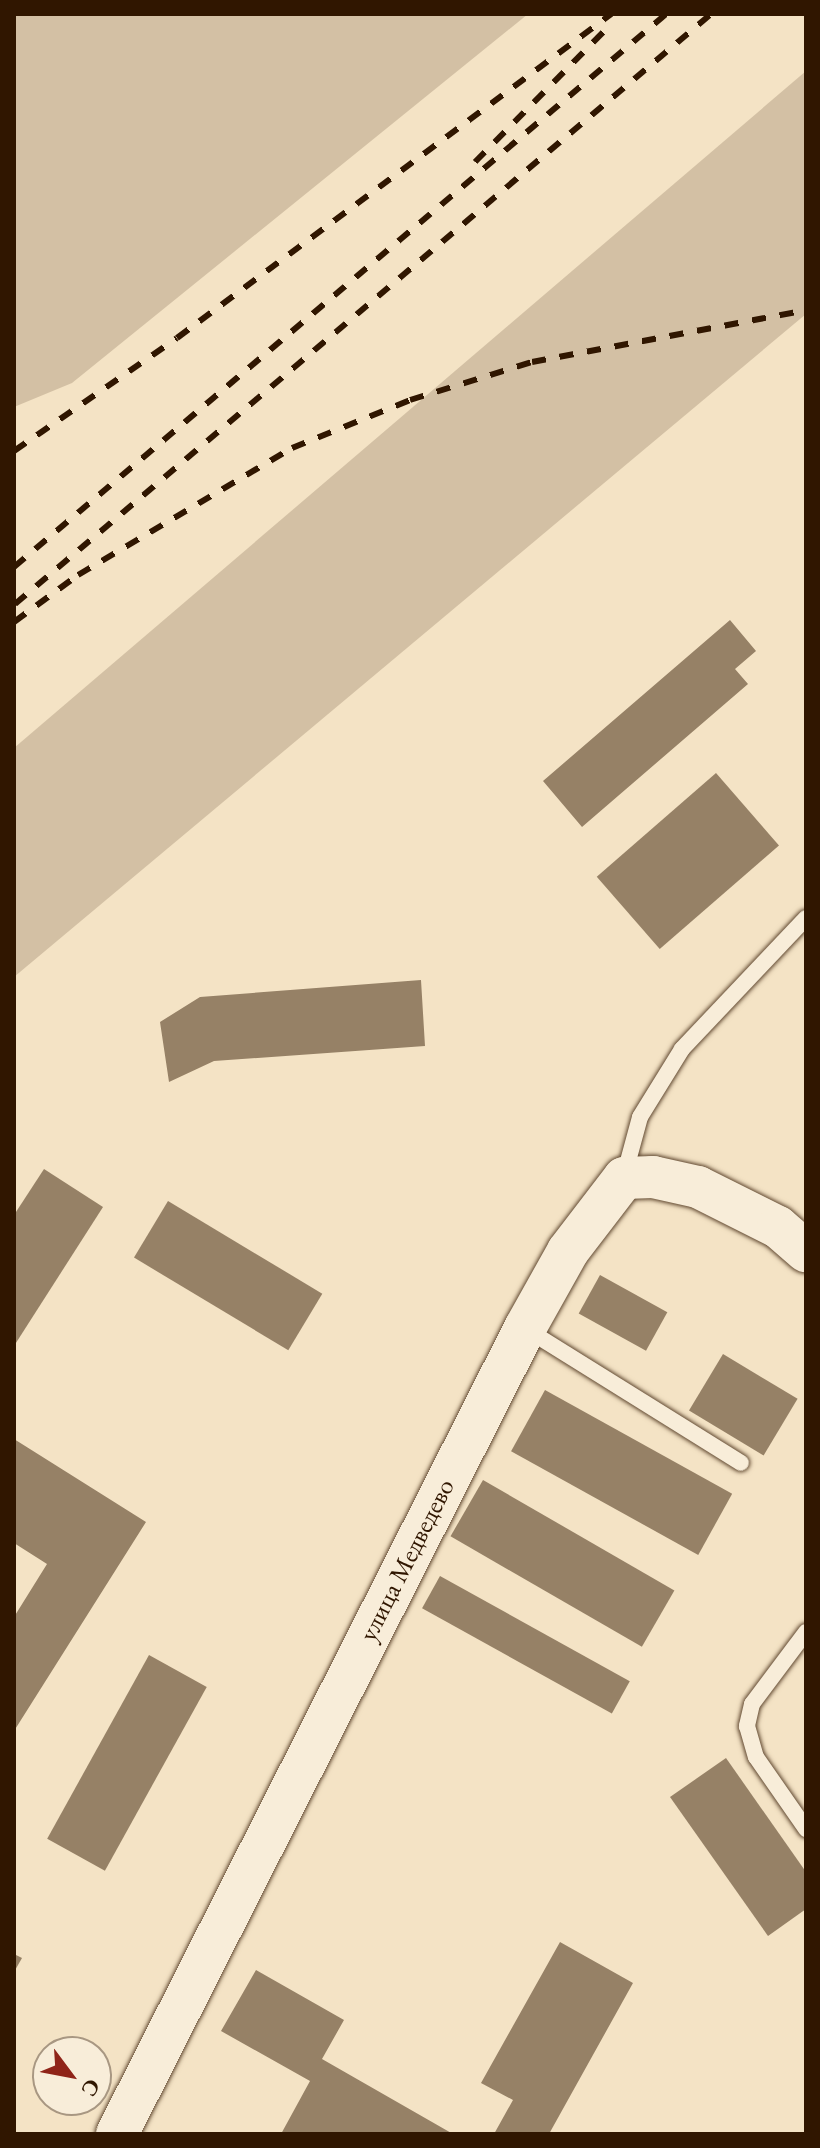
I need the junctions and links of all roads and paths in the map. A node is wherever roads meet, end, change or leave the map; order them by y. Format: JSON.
{"nodes":[{"id":1,"x":806,"y":918,"type":"edge"},
{"id":2,"x":624,"y":1178,"type":"junction"},
{"id":3,"x":806,"y":1251,"type":"edge"},
{"id":4,"x":525,"y":1328,"type":"junction"},
{"id":5,"x":741,"y":1463,"type":"dead end"},
{"id":6,"x":806,"y":1632,"type":"edge"},
{"id":7,"x":806,"y":1829,"type":"edge"},
{"id":8,"x":117,"y":2134,"type":"edge"}],
"edges":[{"from":1,"to":2,"type":"lane"},
{"from":2,"to":3,"type":"street"},
{"from":2,"to":4,"type":"street","name":"улица Медведево"},
{"from":4,"to":5,"type":"lane"},
{"from":4,"to":8,"type":"street","name":"улица Медведево"},
{"from":6,"to":7,"type":"lane"}]}
